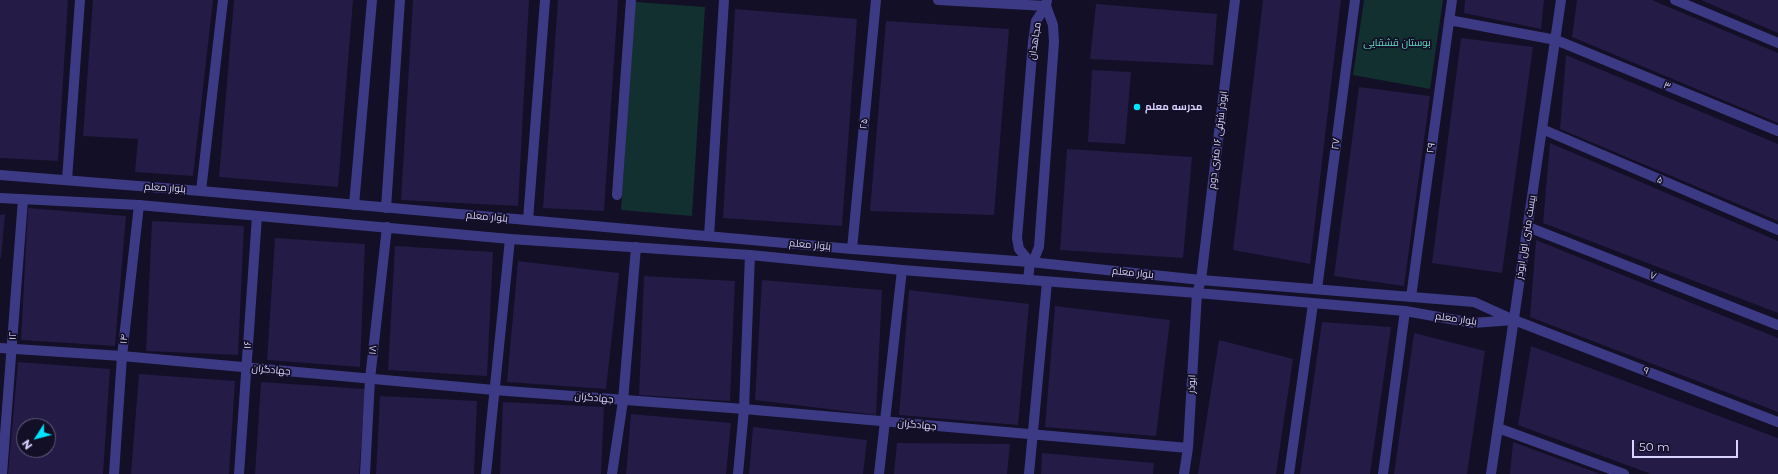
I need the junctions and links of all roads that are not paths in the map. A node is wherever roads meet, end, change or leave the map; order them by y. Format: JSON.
{"nodes":[{"id":1,"x":80,"y":0,"type":"edge"},
{"id":2,"x":223,"y":0,"type":"edge"},
{"id":3,"x":372,"y":0,"type":"edge"},
{"id":4,"x":400,"y":0,"type":"edge"},
{"id":5,"x":545,"y":0,"type":"edge"},
{"id":6,"x":631,"y":0,"type":"edge"},
{"id":7,"x":724,"y":0,"type":"edge"},
{"id":8,"x":876,"y":0,"type":"edge"},
{"id":9,"x":938,"y":0,"type":"edge"},
{"id":10,"x":1229,"y":0,"type":"edge"},
{"id":11,"x":1235,"y":0,"type":"edge"},
{"id":12,"x":1355,"y":0,"type":"edge"},
{"id":13,"x":1452,"y":0,"type":"edge"},
{"id":14,"x":1562,"y":0,"type":"edge"},
{"id":15,"x":1675,"y":0,"type":"edge"},
{"id":16,"x":1046,"y":3,"type":"edge"},
{"id":17,"x":1449,"y":20,"type":"junction"},
{"id":18,"x":1556,"y":40,"type":"junction"},
{"id":19,"x":1778,"y":43,"type":"edge"},
{"id":20,"x":1542,"y":129,"type":"junction"},
{"id":21,"x":1778,"y":132,"type":"edge"},
{"id":22,"x":0,"y":175,"type":"edge"},
{"id":23,"x":67,"y":180,"type":"junction"},
{"id":24,"x":200,"y":190,"type":"junction"},
{"id":25,"x":617,"y":195,"type":"dead end"},
{"id":26,"x":0,"y":198,"type":"edge"},
{"id":27,"x":23,"y":199,"type":"junction"},
{"id":28,"x":139,"y":205,"type":"junction"},
{"id":29,"x":354,"y":205,"type":"junction"},
{"id":30,"x":386,"y":208,"type":"junction"},
{"id":31,"x":257,"y":216,"type":"junction"},
{"id":32,"x":528,"y":220,"type":"junction"},
{"id":33,"x":354,"y":224,"type":"junction"},
{"id":34,"x":387,"y":227,"type":"junction"},
{"id":35,"x":1528,"y":227,"type":"junction"},
{"id":36,"x":1778,"y":230,"type":"edge"},
{"id":37,"x":678,"y":234,"type":"junction"},
{"id":38,"x":708,"y":236,"type":"junction"},
{"id":39,"x":510,"y":239,"type":"junction"},
{"id":40,"x":636,"y":247,"type":"junction"},
{"id":41,"x":852,"y":248,"type":"junction"},
{"id":42,"x":679,"y":251,"type":"junction"},
{"id":43,"x":750,"y":255,"type":"junction"},
{"id":44,"x":1030,"y":262,"type":"junction"},
{"id":45,"x":902,"y":270,"type":"junction"},
{"id":46,"x":1028,"y":280,"type":"junction"},
{"id":47,"x":1201,"y":280,"type":"junction"},
{"id":48,"x":1048,"y":282,"type":"junction"},
{"id":49,"x":1317,"y":289,"type":"junction"},
{"id":50,"x":1197,"y":293,"type":"junction"},
{"id":51,"x":1411,"y":297,"type":"junction"},
{"id":52,"x":1313,"y":304,"type":"junction"},
{"id":53,"x":1405,"y":311,"type":"junction"},
{"id":54,"x":1514,"y":320,"type":"junction"},
{"id":55,"x":1778,"y":325,"type":"edge"},
{"id":56,"x":0,"y":348,"type":"edge"},
{"id":57,"x":12,"y":349,"type":"junction"},
{"id":58,"x":122,"y":356,"type":"junction"},
{"id":59,"x":246,"y":367,"type":"junction"},
{"id":60,"x":370,"y":379,"type":"junction"},
{"id":61,"x":494,"y":390,"type":"junction"},
{"id":62,"x":623,"y":401,"type":"junction"},
{"id":63,"x":744,"y":409,"type":"junction"},
{"id":64,"x":1778,"y":422,"type":"edge"},
{"id":65,"x":886,"y":423,"type":"junction"},
{"id":66,"x":1498,"y":428,"type":"junction"},
{"id":67,"x":1033,"y":435,"type":"junction"},
{"id":68,"x":1188,"y":448,"type":"junction"},
{"id":69,"x":2,"y":474,"type":"edge"},
{"id":70,"x":114,"y":474,"type":"edge"},
{"id":71,"x":239,"y":474,"type":"edge"},
{"id":72,"x":365,"y":474,"type":"edge"},
{"id":73,"x":486,"y":474,"type":"edge"},
{"id":74,"x":612,"y":474,"type":"edge"},
{"id":75,"x":738,"y":474,"type":"edge"},
{"id":76,"x":879,"y":474,"type":"edge"},
{"id":77,"x":1029,"y":474,"type":"edge"},
{"id":78,"x":1184,"y":474,"type":"edge"},
{"id":79,"x":1289,"y":474,"type":"edge"},
{"id":80,"x":1382,"y":474,"type":"edge"},
{"id":81,"x":1491,"y":474,"type":"edge"},
{"id":82,"x":1624,"y":474,"type":"edge"}],
"edges":[{"from":1,"to":23,"type":"street"},
{"from":2,"to":24,"type":"street"},
{"from":3,"to":29,"type":"street"},
{"from":4,"to":30,"type":"street","name":"۱۸"},
{"from":5,"to":32,"type":"street"},
{"from":6,"to":25,"type":"street"},
{"from":7,"to":38,"type":"street"},
{"from":8,"to":41,"type":"street","name":"۲۵"},
{"from":9,"to":16,"type":"street"},
{"from":10,"to":11,"type":"street"},
{"from":11,"to":47,"type":"street","name":"ابوذر شرقی ۱۶ متری دوم"},
{"from":12,"to":49,"type":"street","name":"۲۷"},
{"from":13,"to":17,"type":"street","name":"۲۹"},
{"from":14,"to":18,"type":"street","name":"بیست متری اول ابوذر"},
{"from":15,"to":19,"type":"street"},
{"from":16,"to":44,"type":"street","name":"مجاهدان"},
{"from":16,"to":44,"type":"street","name":"مجاهدان"},
{"from":17,"to":18,"type":"street","name":"۳"},
{"from":17,"to":51,"type":"street","name":"۲۹"},
{"from":18,"to":20,"type":"street","name":"بیست متری اول ابوذر"},
{"from":18,"to":21,"type":"street","name":"۳"},
{"from":20,"to":35,"type":"street","name":"بیست متری اول ابوذر"},
{"from":20,"to":36,"type":"street","name":"۵"},
{"from":22,"to":23,"type":"street","name":"بلوار معلم"},
{"from":23,"to":24,"type":"street","name":"بلوار معلم"},
{"from":24,"to":29,"type":"street","name":"بلوار معلم"},
{"from":26,"to":27,"type":"street","name":"بلوار معلم"},
{"from":27,"to":28,"type":"street","name":"بلوار معلم"},
{"from":27,"to":57,"type":"street","name":"۱۲"},
{"from":28,"to":31,"type":"street","name":"بلوار معلم"},
{"from":28,"to":58,"type":"street","name":"۱۴"},
{"from":29,"to":30,"type":"street","name":"بلوار معلم"},
{"from":29,"to":33,"type":"street"},
{"from":30,"to":32,"type":"street","name":"بلوار معلم"},
{"from":30,"to":34,"type":"street","name":"۱۸"},
{"from":31,"to":33,"type":"street","name":"بلوار معلم"},
{"from":31,"to":59,"type":"street","name":"۱۶"},
{"from":32,"to":37,"type":"street","name":"بلوار معلم"},
{"from":33,"to":34,"type":"street","name":"بلوار معلم"},
{"from":34,"to":39,"type":"street","name":"بلوار معلم"},
{"from":34,"to":60,"type":"street","name":"۱۸"},
{"from":35,"to":54,"type":"street","name":"بیست متری اول ابوذر"},
{"from":35,"to":55,"type":"street","name":"۷"},
{"from":37,"to":38,"type":"street","name":"بلوار معلم"},
{"from":37,"to":42,"type":"street"},
{"from":38,"to":41,"type":"street","name":"بلوار معلم"},
{"from":39,"to":40,"type":"street","name":"بلوار معلم"},
{"from":39,"to":61,"type":"street"},
{"from":40,"to":42,"type":"street","name":"بلوار معلم"},
{"from":40,"to":62,"type":"street"},
{"from":41,"to":44,"type":"street","name":"بلوار معلم"},
{"from":42,"to":43,"type":"street","name":"بلوار معلم"},
{"from":43,"to":45,"type":"street","name":"بلوار معلم"},
{"from":43,"to":63,"type":"street"},
{"from":44,"to":46,"type":"street"},
{"from":44,"to":47,"type":"street","name":"بلوار معلم"},
{"from":45,"to":46,"type":"street","name":"بلوار معلم"},
{"from":45,"to":65,"type":"street"},
{"from":46,"to":48,"type":"street","name":"بلوار معلم"},
{"from":47,"to":49,"type":"street","name":"بلوار معلم"},
{"from":47,"to":50,"type":"street","name":"ابوذر شرقی ۱۶ متری دوم"},
{"from":48,"to":50,"type":"street","name":"بلوار معلم"},
{"from":48,"to":67,"type":"street"},
{"from":49,"to":51,"type":"street","name":"بلوار معلم"},
{"from":50,"to":52,"type":"street","name":"بلوار معلم"},
{"from":50,"to":68,"type":"street","name":"ابوذر"},
{"from":51,"to":54,"type":"street","name":"بلوار معلم"},
{"from":52,"to":53,"type":"street","name":"بلوار معلم"},
{"from":52,"to":79,"type":"street"},
{"from":53,"to":54,"type":"street","name":"بلوار معلم"},
{"from":53,"to":80,"type":"street"},
{"from":54,"to":64,"type":"street","name":"۹"},
{"from":54,"to":66,"type":"street","name":"بیست متری اول ابوذر"},
{"from":56,"to":57,"type":"street","name":"جهادگران"},
{"from":57,"to":58,"type":"street","name":"جهادگران"},
{"from":57,"to":69,"type":"street","name":"۱۲"},
{"from":58,"to":59,"type":"street","name":"جهادگران"},
{"from":58,"to":70,"type":"street","name":"۱۴"},
{"from":59,"to":60,"type":"street","name":"جهادگران"},
{"from":59,"to":71,"type":"street","name":"۱۶"},
{"from":60,"to":61,"type":"street","name":"جهادگران"},
{"from":60,"to":72,"type":"street","name":"۱۸"},
{"from":61,"to":62,"type":"street","name":"جهادگران"},
{"from":61,"to":73,"type":"street"},
{"from":62,"to":63,"type":"street","name":"جهادگران"},
{"from":62,"to":74,"type":"street"},
{"from":63,"to":65,"type":"street","name":"جهادگران"},
{"from":63,"to":75,"type":"street"},
{"from":65,"to":67,"type":"street","name":"جهادگران"},
{"from":65,"to":76,"type":"street"},
{"from":66,"to":81,"type":"street","name":"بیست متری اول ابوذر"},
{"from":66,"to":82,"type":"street"},
{"from":67,"to":68,"type":"street","name":"جهادگران"},
{"from":67,"to":77,"type":"street"},
{"from":68,"to":78,"type":"street","name":"ابوذر"}]}
